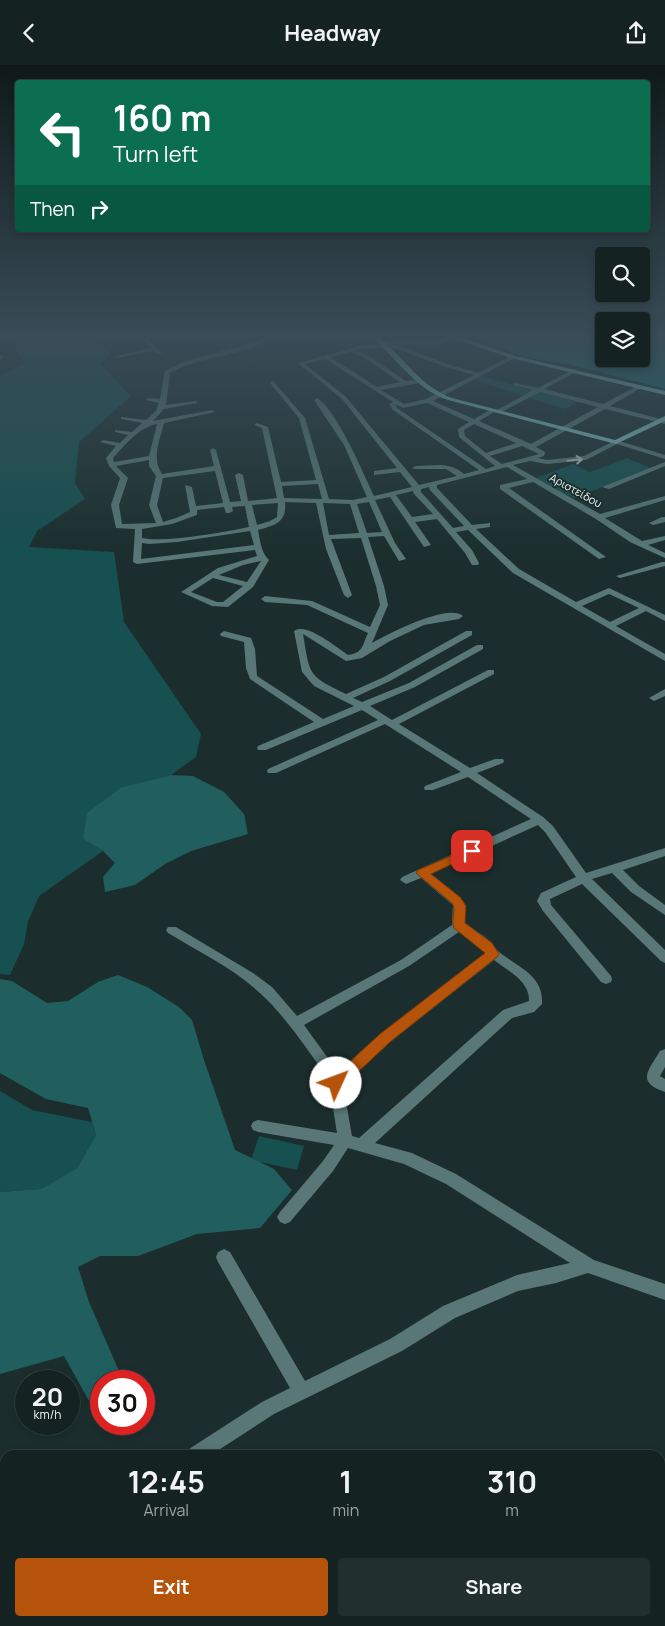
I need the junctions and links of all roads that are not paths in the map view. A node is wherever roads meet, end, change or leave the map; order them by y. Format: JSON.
{"nodes":[{"id":1,"x":158,"y":411,"type":"edge"},
{"id":2,"x":296,"y":411,"type":"edge"},
{"id":3,"x":324,"y":411,"type":"edge"},
{"id":4,"x":354,"y":411,"type":"edge"},
{"id":5,"x":397,"y":411,"type":"edge"},
{"id":6,"x":450,"y":411,"type":"edge"},
{"id":7,"x":496,"y":411,"type":"joint"},
{"id":8,"x":596,"y":411,"type":"edge"},
{"id":9,"x":618,"y":411,"type":"edge"},
{"id":10,"x":212,"y":412,"type":"dead end"},
{"id":11,"x":123,"y":418,"type":"dead end"},
{"id":12,"x":161,"y":422,"type":"junction"},
{"id":13,"x":475,"y":422,"type":"junction"},
{"id":14,"x":662,"y":422,"type":"edge"},
{"id":15,"x":148,"y":423,"type":"junction"},
{"id":16,"x":257,"y":425,"type":"dead end"},
{"id":17,"x":564,"y":429,"type":"junction"},
{"id":18,"x":117,"y":431,"type":"dead end"},
{"id":19,"x":134,"y":434,"type":"junction"},
{"id":20,"x":103,"y":442,"type":"dead end"},
{"id":21,"x":616,"y":442,"type":"junction"},
{"id":22,"x":522,"y":443,"type":"junction"},
{"id":23,"x":121,"y":445,"type":"junction"},
{"id":24,"x":531,"y":447,"type":"junction"},
{"id":25,"x":213,"y":450,"type":"dead end"},
{"id":26,"x":485,"y":456,"type":"junction"},
{"id":27,"x":152,"y":457,"type":"junction"},
{"id":28,"x":665,"y":457,"type":"edge"},
{"id":29,"x":530,"y":459,"type":"junction"},
{"id":30,"x":665,"y":464,"type":"edge"},
{"id":31,"x":111,"y":465,"type":"junction"},
{"id":32,"x":505,"y":466,"type":"junction"},
{"id":33,"x":218,"y":468,"type":"junction"},
{"id":34,"x":416,"y":468,"type":"dead end"},
{"id":35,"x":401,"y":470,"type":"junction"},
{"id":36,"x":485,"y":471,"type":"junction"},
{"id":37,"x":377,"y":473,"type":"dead end"},
{"id":38,"x":239,"y":475,"type":"dead end"},
{"id":39,"x":160,"y":476,"type":"junction"},
{"id":40,"x":463,"y":477,"type":"junction"},
{"id":41,"x":532,"y":480,"type":"junction"},
{"id":42,"x":320,"y":482,"type":"junction"},
{"id":43,"x":278,"y":484,"type":"junction"},
{"id":44,"x":433,"y":485,"type":"junction"},
{"id":45,"x":188,"y":487,"type":"dead end"},
{"id":46,"x":606,"y":487,"type":"dead end"},
{"id":47,"x":417,"y":488,"type":"junction"},
{"id":48,"x":392,"y":495,"type":"junction"},
{"id":49,"x":665,"y":498,"type":"edge"},
{"id":50,"x":370,"y":499,"type":"junction"},
{"id":51,"x":281,"y":500,"type":"junction"},
{"id":52,"x":323,"y":501,"type":"junction"},
{"id":53,"x":353,"y":502,"type":"junction"},
{"id":54,"x":246,"y":504,"type":"junction"},
{"id":55,"x":194,"y":508,"type":"junction"},
{"id":56,"x":228,"y":509,"type":"junction"},
{"id":57,"x":439,"y":516,"type":"junction"},
{"id":58,"x":599,"y":517,"type":"junction"},
{"id":59,"x":665,"y":519,"type":"edge"},
{"id":60,"x":410,"y":520,"type":"junction"},
{"id":61,"x":160,"y":523,"type":"junction"},
{"id":62,"x":653,"y":523,"type":"dead end"},
{"id":63,"x":140,"y":525,"type":"junction"},
{"id":64,"x":487,"y":525,"type":"dead end"},
{"id":65,"x":470,"y":528,"type":"junction"},
{"id":66,"x":254,"y":529,"type":"junction"},
{"id":67,"x":451,"y":531,"type":"junction"},
{"id":68,"x":387,"y":534,"type":"junction"},
{"id":69,"x":363,"y":535,"type":"junction"},
{"id":70,"x":327,"y":537,"type":"junction"},
{"id":71,"x":665,"y":538,"type":"edge"},
{"id":72,"x":138,"y":540,"type":"junction"},
{"id":73,"x":641,"y":544,"type":"junction"},
{"id":74,"x":427,"y":545,"type":"dead end"},
{"id":75,"x":258,"y":547,"type":"junction"},
{"id":76,"x":602,"y":557,"type":"dead end"},
{"id":77,"x":262,"y":558,"type":"junction"},
{"id":78,"x":402,"y":559,"type":"dead end"},
{"id":79,"x":665,"y":560,"type":"edge"},
{"id":80,"x":475,"y":563,"type":"dead end"},
{"id":81,"x":211,"y":575,"type":"junction"},
{"id":82,"x":620,"y":576,"type":"dead end"},
{"id":83,"x":250,"y":585,"type":"junction"},
{"id":84,"x":348,"y":595,"type":"dead end"},
{"id":85,"x":265,"y":599,"type":"dead end"},
{"id":86,"x":574,"y":605,"type":"junction"},
{"id":87,"x":646,"y":608,"type":"junction"},
{"id":88,"x":459,"y":616,"type":"dead end"},
{"id":89,"x":665,"y":619,"type":"edge"},
{"id":90,"x":609,"y":627,"type":"junction"},
{"id":91,"x":373,"y":631,"type":"junction"},
{"id":92,"x":469,"y":633,"type":"dead end"},
{"id":93,"x":224,"y":634,"type":"dead end"},
{"id":94,"x":480,"y":647,"type":"dead end"},
{"id":95,"x":364,"y":652,"type":"junction"},
{"id":96,"x":665,"y":658,"type":"edge"},
{"id":97,"x":491,"y":672,"type":"dead end"},
{"id":98,"x":665,"y":692,"type":"edge"},
{"id":99,"x":348,"y":698,"type":"junction"},
{"id":100,"x":654,"y":698,"type":"dead end"},
{"id":101,"x":364,"y":707,"type":"junction"},
{"id":102,"x":389,"y":722,"type":"junction"},
{"id":103,"x":322,"y":723,"type":"junction"},
{"id":104,"x":262,"y":748,"type":"dead end"},
{"id":105,"x":499,"y":761,"type":"dead end"},
{"id":106,"x":272,"y":771,"type":"dead end"},
{"id":107,"x":469,"y":772,"type":"junction"},
{"id":108,"x":429,"y":788,"type":"dead end"},
{"id":109,"x":539,"y":820,"type":"junction"},
{"id":110,"x":665,"y":852,"type":"edge"},
{"id":111,"x":614,"y":868,"type":"junction"},
{"id":112,"x":422,"y":873,"type":"junction"},
{"id":113,"x":583,"y":878,"type":"junction"},
{"id":114,"x":406,"y":880,"type":"dead end"},
{"id":115,"x":665,"y":911,"type":"edge"},
{"id":116,"x":458,"y":925,"type":"junction"},
{"id":117,"x":172,"y":930,"type":"dead end"},
{"id":118,"x":493,"y":954,"type":"junction"},
{"id":119,"x":665,"y":958,"type":"edge"},
{"id":120,"x":606,"y":979,"type":"dead end"},
{"id":121,"x":295,"y":1023,"type":"junction"},
{"id":122,"x":665,"y":1055,"type":"edge"},
{"id":123,"x":336,"y":1083,"type":"junction"},
{"id":124,"x":665,"y":1087,"type":"edge"},
{"id":125,"x":258,"y":1126,"type":"dead end"},
{"id":126,"x":345,"y":1141,"type":"junction"},
{"id":127,"x":361,"y":1146,"type":"junction"},
{"id":128,"x":285,"y":1217,"type":"dead end"},
{"id":129,"x":224,"y":1257,"type":"dead end"},
{"id":130,"x":588,"y":1265,"type":"junction"},
{"id":131,"x":665,"y":1292,"type":"edge"},
{"id":132,"x":302,"y":1392,"type":"junction"},
{"id":133,"x":203,"y":1450,"type":"edge"}],
"edges":[{"from":1,"to":15,"type":"street"},
{"from":2,"to":42,"type":"street"},
{"from":3,"to":50,"type":"street"},
{"from":4,"to":35,"type":"street"},
{"from":5,"to":36,"type":"street"},
{"from":6,"to":13,"type":"street"},
{"from":7,"to":13,"type":"street"},
{"from":7,"to":17,"type":"main road"},
{"from":8,"to":17,"type":"street"},
{"from":9,"to":14,"type":"street"},
{"from":10,"to":12,"type":"street"},
{"from":11,"to":15,"type":"street"},
{"from":12,"to":15,"type":"street"},
{"from":12,"to":27,"type":"street"},
{"from":13,"to":22,"type":"street"},
{"from":13,"to":26,"type":"street","name":"Αριστείδου"},
{"from":14,"to":21,"type":"main road"},
{"from":15,"to":19,"type":"street"},
{"from":16,"to":43,"type":"street"},
{"from":17,"to":21,"type":"main road"},
{"from":17,"to":24,"type":"street"},
{"from":18,"to":19,"type":"street"},
{"from":19,"to":23,"type":"street"},
{"from":20,"to":23,"type":"street"},
{"from":21,"to":28,"type":"street"},
{"from":29,"to":21,"type":"street","one_way":true},
{"from":22,"to":24,"type":"street"},
{"from":22,"to":26,"type":"street"},
{"from":23,"to":31,"type":"street"},
{"from":24,"to":29,"type":"street"},
{"from":25,"to":33,"type":"street"},
{"from":26,"to":32,"type":"street","name":"Αριστείδου"},
{"from":27,"to":31,"type":"street"},
{"from":27,"to":39,"type":"street"},
{"from":29,"to":32,"type":"street"},
{"from":30,"to":46,"type":"street"},
{"from":31,"to":63,"type":"street"},
{"from":32,"to":36,"type":"street"},
{"from":32,"to":41,"type":"street","name":"Αριστείδου"},
{"from":33,"to":39,"type":"street"},
{"from":33,"to":56,"type":"street"},
{"from":34,"to":40,"type":"street"},
{"from":35,"to":37,"type":"street"},
{"from":35,"to":47,"type":"street"},
{"from":36,"to":40,"type":"street"},
{"from":38,"to":54,"type":"street"},
{"from":39,"to":61,"type":"street"},
{"from":40,"to":44,"type":"street"},
{"from":41,"to":58,"type":"street","name":"Αριστείδου"},
{"from":41,"to":76,"type":"street"},
{"from":42,"to":43,"type":"street"},
{"from":42,"to":52,"type":"street"},
{"from":43,"to":51,"type":"street"},
{"from":44,"to":47,"type":"street"},
{"from":44,"to":65,"type":"street"},
{"from":45,"to":55,"type":"street"},
{"from":47,"to":48,"type":"street"},
{"from":47,"to":57,"type":"street"},
{"from":48,"to":50,"type":"street"},
{"from":48,"to":60,"type":"street"},
{"from":49,"to":58,"type":"street","name":"Αριστείδου"},
{"from":50,"to":53,"type":"street"},
{"from":50,"to":68,"type":"street"},
{"from":51,"to":52,"type":"street"},
{"from":51,"to":54,"type":"street"},
{"from":51,"to":66,"type":"street"},
{"from":52,"to":53,"type":"street"},
{"from":52,"to":70,"type":"street"},
{"from":53,"to":69,"type":"street"},
{"from":54,"to":56,"type":"street"},
{"from":54,"to":66,"type":"street"},
{"from":55,"to":56,"type":"street"},
{"from":55,"to":61,"type":"street"},
{"from":57,"to":60,"type":"street"},
{"from":57,"to":67,"type":"street"},
{"from":58,"to":73,"type":"street"},
{"from":59,"to":62,"type":"street"},
{"from":60,"to":74,"type":"street"},
{"from":61,"to":63,"type":"street"},
{"from":63,"to":72,"type":"street"},
{"from":64,"to":65,"type":"street"},
{"from":65,"to":67,"type":"street"},
{"from":65,"to":86,"type":"street"},
{"from":66,"to":72,"type":"street"},
{"from":66,"to":75,"type":"street"},
{"from":67,"to":80,"type":"street"},
{"from":68,"to":69,"type":"street"},
{"from":68,"to":78,"type":"street"},
{"from":69,"to":70,"type":"street"},
{"from":69,"to":91,"type":"street"},
{"from":70,"to":84,"type":"street"},
{"from":71,"to":73,"type":"street"},
{"from":72,"to":75,"type":"street"},
{"from":73,"to":79,"type":"street"},
{"from":75,"to":77,"type":"street"},
{"from":77,"to":81,"type":"street"},
{"from":77,"to":83,"type":"street"},
{"from":79,"to":82,"type":"street"},
{"from":81,"to":83,"type":"street"},
{"from":81,"to":83,"type":"street"},
{"from":85,"to":91,"type":"street"},
{"from":86,"to":87,"type":"street"},
{"from":86,"to":90,"type":"street"},
{"from":87,"to":89,"type":"street"},
{"from":87,"to":90,"type":"street"},
{"from":88,"to":95,"type":"street"},
{"from":90,"to":96,"type":"street"},
{"from":91,"to":95,"type":"street"},
{"from":92,"to":99,"type":"street"},
{"from":93,"to":103,"type":"street"},
{"from":94,"to":101,"type":"street"},
{"from":95,"to":99,"type":"street"},
{"from":97,"to":102,"type":"street"},
{"from":98,"to":100,"type":"street"},
{"from":99,"to":101,"type":"street"},
{"from":101,"to":102,"type":"street"},
{"from":101,"to":103,"type":"street"},
{"from":102,"to":106,"type":"street"},
{"from":102,"to":107,"type":"street"},
{"from":103,"to":104,"type":"street"},
{"from":105,"to":107,"type":"street"},
{"from":107,"to":108,"type":"street"},
{"from":107,"to":109,"type":"street"},
{"from":109,"to":112,"type":"street"},
{"from":109,"to":113,"type":"street"},
{"from":110,"to":111,"type":"street"},
{"from":111,"to":113,"type":"street"},
{"from":111,"to":115,"type":"street"},
{"from":112,"to":114,"type":"street"},
{"from":112,"to":116,"type":"street"},
{"from":113,"to":119,"type":"street"},
{"from":113,"to":120,"type":"street"},
{"from":116,"to":118,"type":"street"},
{"from":116,"to":121,"type":"street"},
{"from":117,"to":121,"type":"street"},
{"from":118,"to":123,"type":"street"},
{"from":118,"to":127,"type":"street"},
{"from":121,"to":123,"type":"street"},
{"from":122,"to":124,"type":"street"},
{"from":123,"to":126,"type":"street"},
{"from":125,"to":126,"type":"street"},
{"from":126,"to":127,"type":"street"},
{"from":126,"to":128,"type":"street"},
{"from":127,"to":130,"type":"street"},
{"from":129,"to":132,"type":"street"},
{"from":130,"to":131,"type":"street"},
{"from":130,"to":132,"type":"street"},
{"from":132,"to":133,"type":"street"}]}
